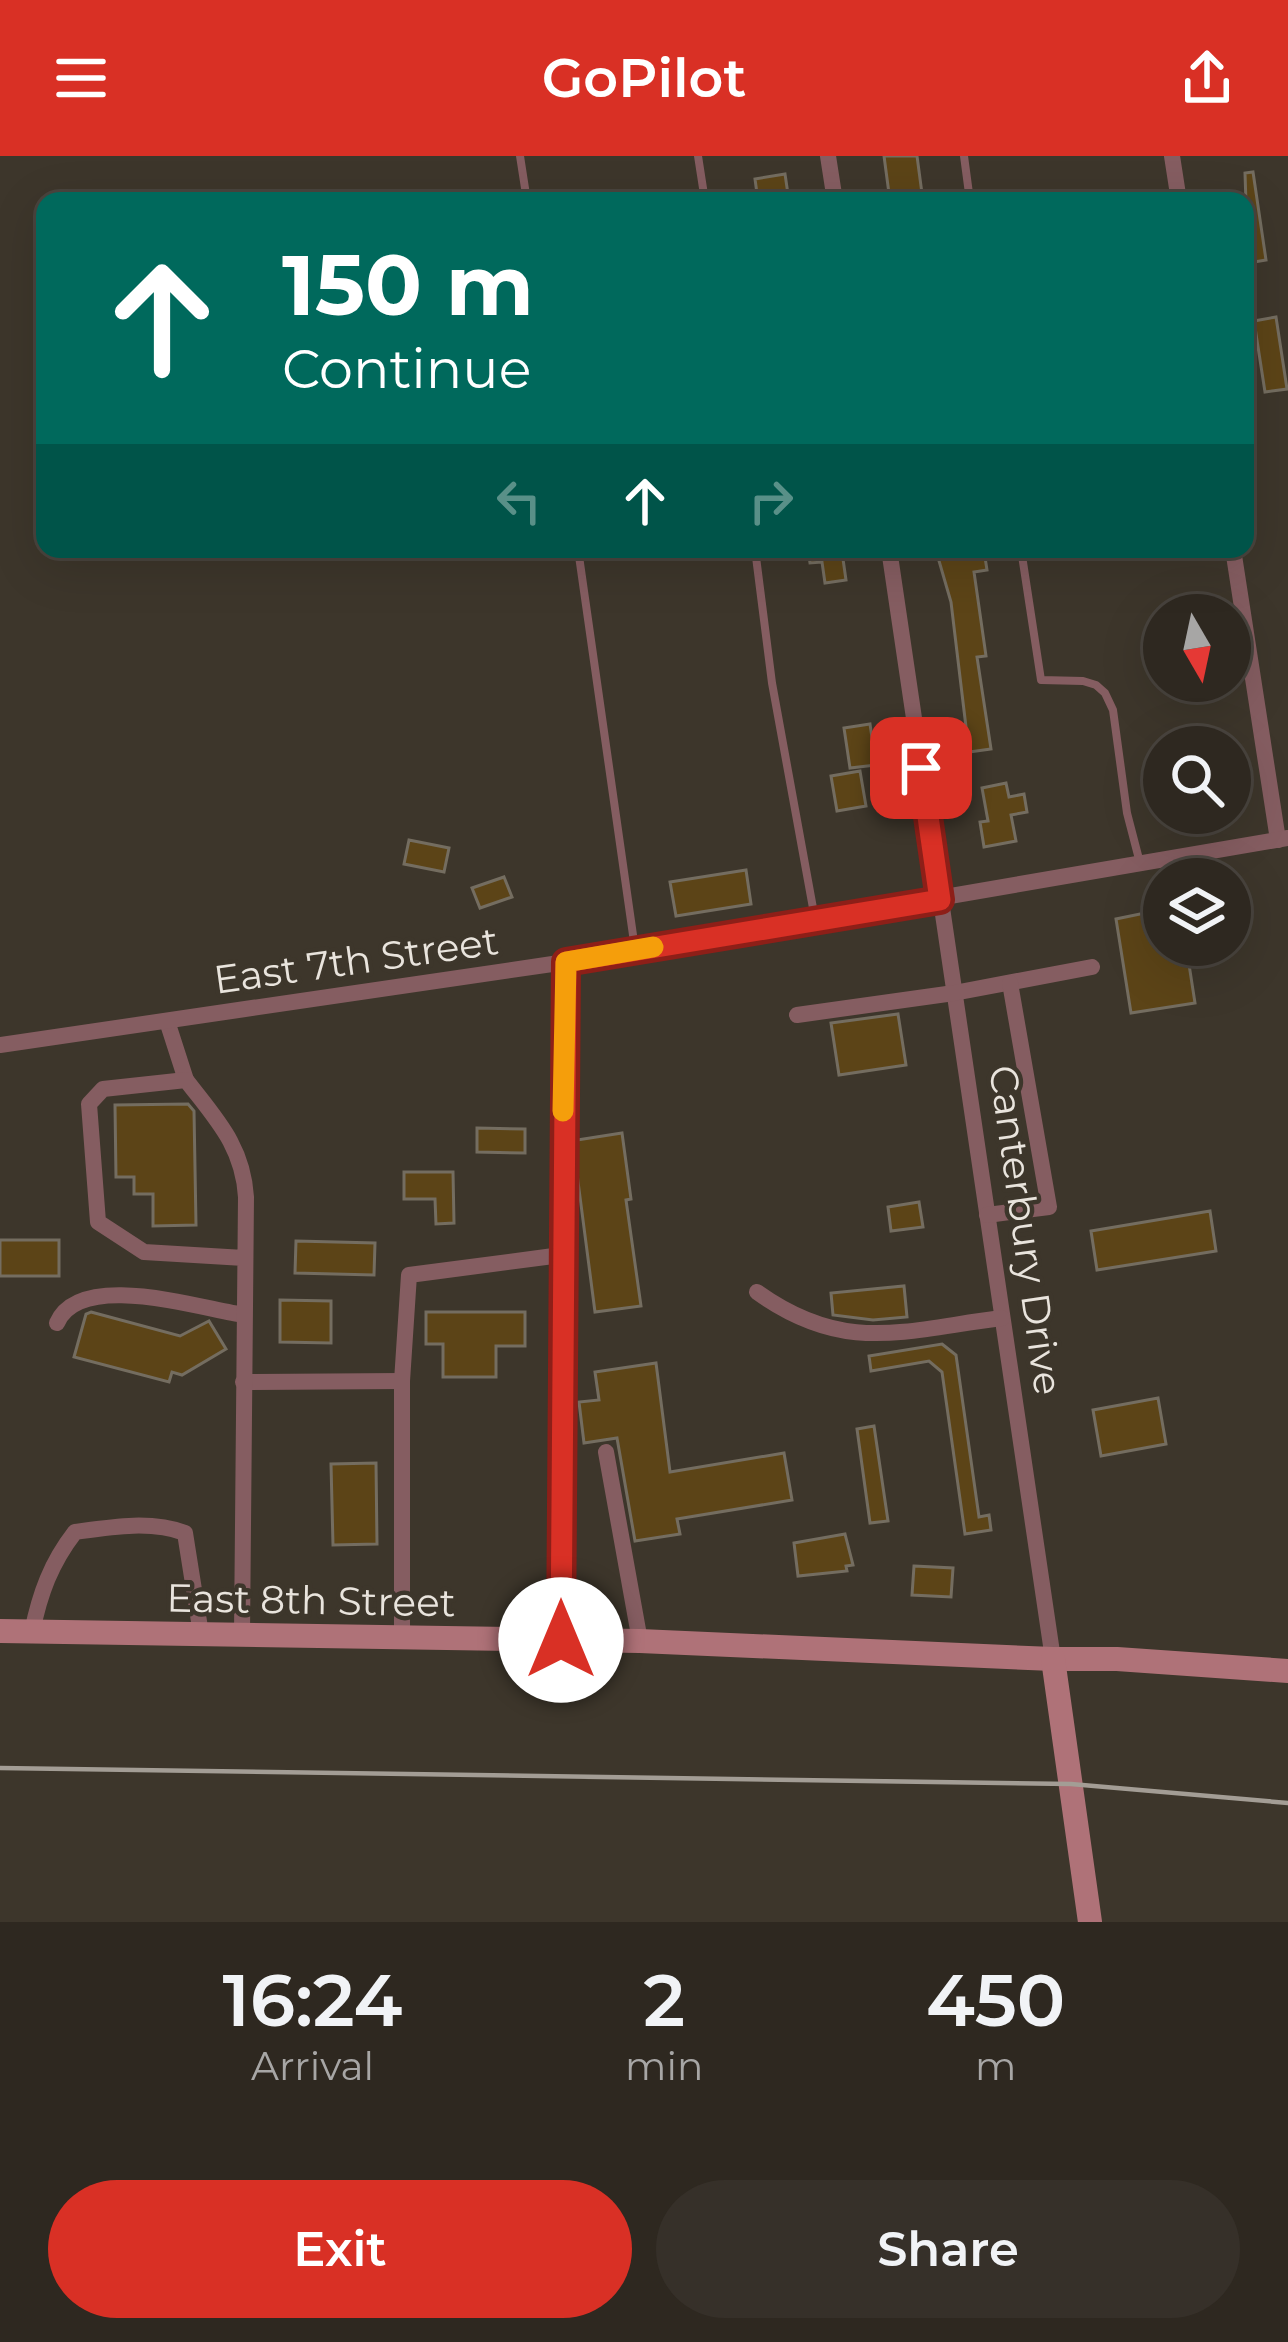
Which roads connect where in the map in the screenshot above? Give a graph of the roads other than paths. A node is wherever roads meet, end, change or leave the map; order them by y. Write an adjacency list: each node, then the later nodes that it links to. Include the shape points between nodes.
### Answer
1 (520, 156): 6 (lane)
2 (698, 156): 7 (lane)
3 (828, 156): 8 (street)
4 (964, 156): 9 (lane)
5 (1172, 156): 10 (street)
6 (526, 192)
7 (704, 192)
8 (834, 192)
9 (969, 192)
10 (1178, 192)
11 (579, 558): 20 (lane)
12 (756, 558): 19 (lane)
13 (890, 558): 18 (street, Canterbury Drive)
14 (1022, 558): 17 (lane, via 1041,680 1106,693)
15 (1235, 558): 16 (street)
16 (1283, 839): 17 (street, East 7th Street)
17 (1141, 864): 18 (street, East 7th Street)
18 (940, 900): 19 (street, East 7th Street); 24 (street, Canterbury Drive)
19 (815, 921): 20 (street, East 7th Street)
20 (635, 950): 21 (street, East 7th Street)
21 (566, 962): 26 (street, East 7th Street); 30 (street)
22 (1092, 967): 23 (street)
23 (1010, 982): 24 (street); 29 (street, via 1049,1207)
24 (954, 993): 25 (street); 29 (street, Canterbury Drive)
25 (797, 1015)
26 (167, 1021): 27 (street, East 7th Street); 28 (street)
27 (0, 1045)
28 (185, 1080): 31 (street, via 244,1165); 31 (street, via 103,1089 89,1104 98,1222 144,1252)
29 (987, 1215): 34 (street, Canterbury Drive)
30 (561, 1256): 36 (street, via 409,1275); 44 (street)
31 (244, 1258): 33 (street)
32 (758, 1292): 34 (street, via 798,1318 862,1336)
33 (244, 1316): 35 (street, via 108,1294 72,1303); 37 (street)
34 (1002, 1318): 46 (street, Canterbury Drive)
35 (57, 1323)
36 (402, 1381): 37 (street); 43 (street)
37 (243, 1382): 42 (street)
38 (606, 1452): 45 (street)
39 (0, 1631): 40 (main road, East 8th Street)
40 (32, 1632): 41 (main road, East 8th Street); 41 (street, via 56,1556 75,1532 118,1526 184,1533)
41 (201, 1634): 42 (main road, East 8th Street)
42 (242, 1634): 43 (main road, East 8th Street)
43 (401, 1637): 44 (main road, East 8th Street)
44 (561, 1640): 45 (main road, East 8th Street)
45 (640, 1640): 46 (main road, East 8th Street)
46 (1053, 1659): 47 (main road, East 8th Street); 48 (main road, Canterbury Drive)
47 (1288, 1671)
48 (1090, 1922)

